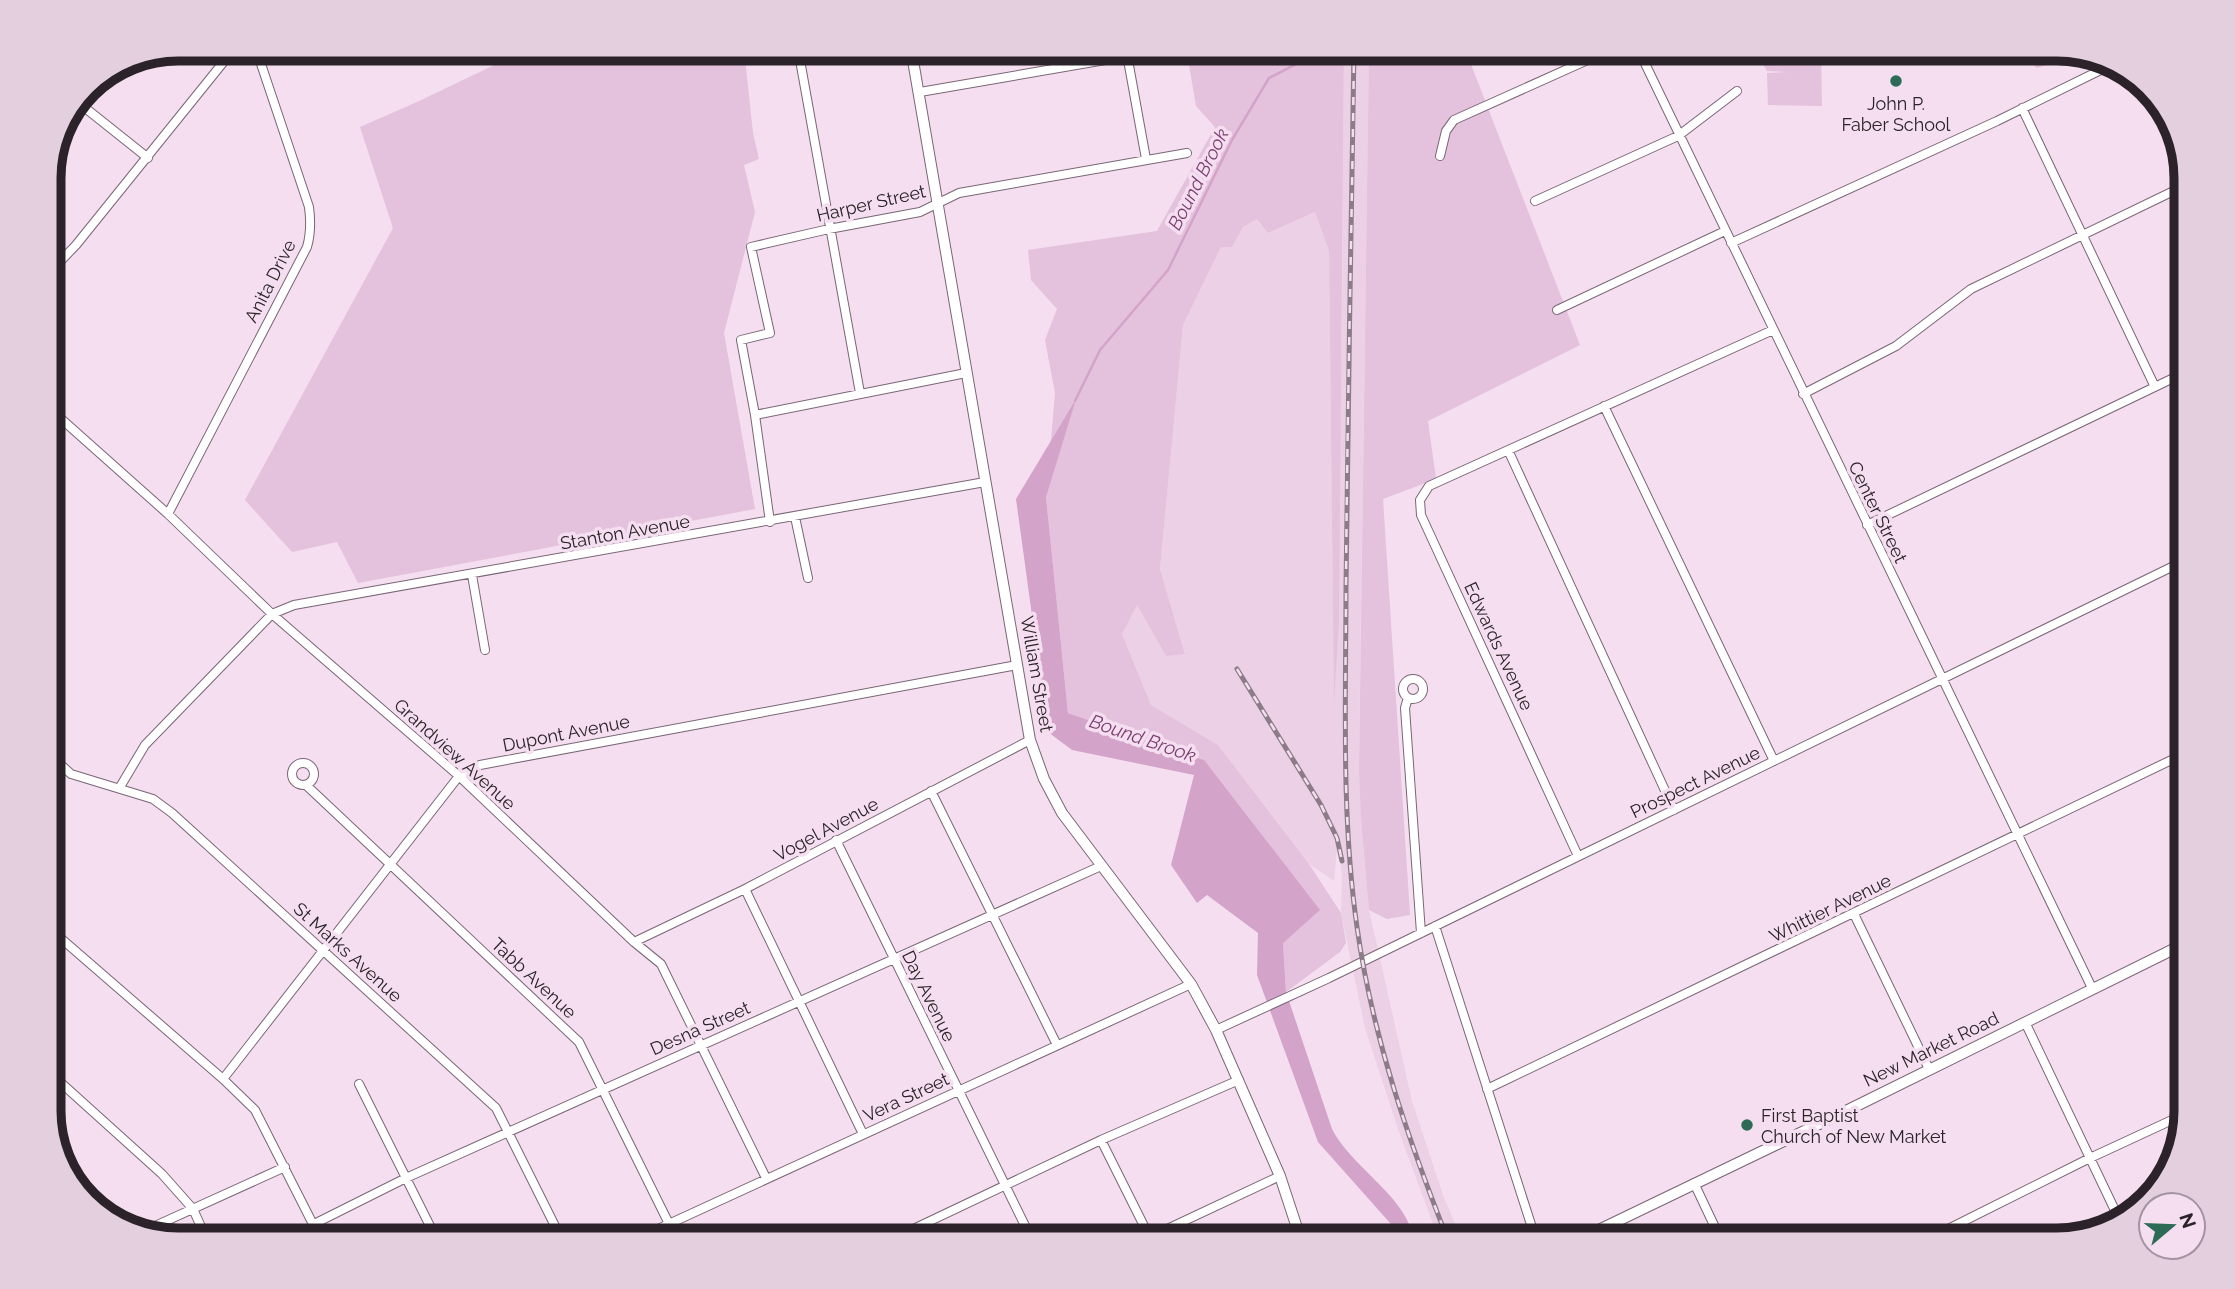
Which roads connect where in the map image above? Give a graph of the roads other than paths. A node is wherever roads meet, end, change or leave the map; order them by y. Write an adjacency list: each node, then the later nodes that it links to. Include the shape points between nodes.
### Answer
1 (225, 61): 17 (street)
2 (260, 61): 39 (street, Anita Drive, via 309,207 310,236)
3 (800, 61): 22 (street)
4 (914, 61): 11 (main road, William Street)
5 (1085, 61): 11 (street)
6 (1128, 61): 18 (street)
7 (1585, 61): 16 (street, via 1454,120)
8 (1644, 61): 14 (street, Center Street)
9 (2101, 70): 13 (street)
10 (1737, 91): 14 (street)
11 (920, 92): 21 (main road, William Street)
12 (85, 108): 17 (street)
13 (2022, 108): 24 (street); 25 (street)
14 (1678, 136): 20 (street); 23 (street, Center Street)
15 (1187, 153): 18 (street, Harper Street)
16 (1440, 156)
17 (148, 158): 26 (street)
18 (1146, 159): 21 (street, Harper Street, via 959,193)
19 (2174, 191): 24 (street)
20 (1535, 201)
21 (937, 204): 22 (street, Harper Street, via 920,212); 29 (main road, William Street)
22 (829, 229): 32 (street); 35 (street, Harper Street, via 751,247 771,333 741,340)
23 (1725, 230): 25 (street, Center Street); 27 (street)
24 (2083, 235): 31 (street); 33 (street, via 1971,289 1896,346)
25 (1731, 243): 28 (street, Center Street)
26 (61, 261)
27 (1558, 310)
28 (1773, 330): 33 (street, Center Street); 34 (street, Edwards Avenue)
29 (966, 373): 32 (street); 38 (main road, William Street)
30 (2174, 378): 31 (street)
31 (2155, 387): 42 (street)
32 (860, 393): 35 (street)
33 (1803, 394): 42 (street, Center Street)
34 (1604, 406): 37 (street, Edwards Avenue); 53 (street)
35 (755, 415): 41 (street)
36 (61, 419): 39 (street, Grandview Avenue)
37 (1508, 450): 59 (street); 62 (street, Edwards Avenue, via 1429,486 1420,500 1421,515)
38 (985, 482): 40 (street, Stanton Avenue); 48 (main road, William Street)
39 (168, 514): 46 (street, Grandview Avenue)
40 (795, 517): 41 (street, Stanton Avenue); 45 (street)
41 (770, 522): 44 (street, Stanton Avenue)
42 (1867, 525): 49 (street, Center Street)
43 (2174, 566): 49 (street, Prospect Avenue)
44 (472, 575): 46 (street, Stanton Avenue, via 294,605); 47 (street)
45 (808, 578)
46 (272, 614): 55 (street, Grandview Avenue); 57 (street, via 145,745)
47 (485, 650)
48 (1017, 665): 51 (main road, William Street); 55 (street, Dupont Avenue, via 480,765)
49 (1941, 679): 53 (street, Prospect Avenue); 60 (street, Center Street)
50 (1408, 698): 69 (street, via 1405,708)
51 (1030, 740): 58 (street, Vogel Avenue); 64 (main road, William Street, via 1062,813)
52 (2174, 759): 60 (street, Whittier Avenue)
53 (1774, 761): 59 (street, Prospect Avenue)
54 (61, 765): 57 (street, St Marks Avenue, via 71,774)
55 (459, 776): 63 (street, Dupont Avenue); 72 (street, Grandview Avenue)
56 (306, 785): 63 (street, Tabb Avenue)
57 (120, 787): 75 (street, St Marks Avenue, via 153,799 172,813)
58 (931, 791): 61 (street, Vogel Avenue); 66 (street)
59 (1674, 810): 62 (street, Prospect Avenue)
60 (2018, 835): 67 (street, Whittier Avenue); 78 (street, Center Street)
61 (836, 840): 65 (street, Vogel Avenue); 76 (street, Day Avenue)
62 (1578, 856): 68 (street, Prospect Avenue)
63 (390, 864): 75 (street, Dupont Avenue); 89 (street, Tabb Avenue, via 579,1042)
64 (1101, 866): 66 (street, Desna Street); 77 (main road, William Street)
65 (746, 889): 72 (street, Vogel Avenue); 79 (street)
66 (990, 914): 76 (street, Desna Street); 82 (street)
67 (1854, 914): 84 (street); 90 (street, Whittier Avenue)
68 (1435, 926): 69 (street, Prospect Avenue); 90 (street)
69 (1421, 933): 81 (street, Prospect Avenue)
70 (61, 938): 71 (street)
71 (64, 941): 73 (street); 85 (street)
72 (634, 942): 83 (street, Grandview Avenue, via 661,964)
73 (61, 945)
74 (2174, 949): 78 (main road, New Market Road)
75 (324, 951): 85 (street, Dupont Avenue); 93 (street, St Marks Avenue, via 496,1108)
76 (894, 959): 79 (street, Desna Street); 91 (street, Day Avenue)
77 (1191, 984): 81 (main road, William Street); 82 (street, Vera Street)
78 (2092, 988): 80 (main road, New Market Road)
79 (799, 1001): 83 (street, Desna Street); 94 (street)
80 (2025, 1022): 84 (main road, New Market Road); 96 (street)
81 (1216, 1030): 86 (main road, William Street)
82 (1057, 1045): 91 (street, Vera Street)
83 (700, 1046): 89 (street, Desna Street); 100 (street, Grandview Avenue)
84 (1929, 1069): 101 (main road, New Market Road)
85 (223, 1079): 97 (street, via 255,1110)
86 (1238, 1080): 95 (street); 98 (main road, William Street)
87 (61, 1083): 103 (street, via 162,1174)
88 (359, 1084): 99 (street)
89 (603, 1089): 93 (street, Desna Street); 106 (street, Tabb Avenue)
90 (1487, 1089): 119 (street)
91 (958, 1090): 94 (street, Vera Street); 102 (street, Day Avenue)
92 (2173, 1119): 96 (street)
93 (509, 1132): 99 (street, Desna Street); 111 (street, St Marks Avenue)
94 (863, 1134): 100 (street, Vera Street)
95 (1101, 1140): 102 (street); 116 (street)
96 (2090, 1158): 104 (street); 122 (street)
97 (285, 1167): 103 (street); 105 (street)
98 (1280, 1176): 117 (street); 118 (main road, William Street)
99 (406, 1178): 105 (street, Desna Street); 110 (street)
100 (766, 1178): 106 (street, Vera Street)
101 (1694, 1183): 120 (main road, New Market Road); 121 (street)
102 (1005, 1187): 114 (street); 115 (street, Day Avenue)
103 (193, 1209): 107 (street); 108 (street)
104 (2116, 1212)
105 (314, 1224): 109 (street)
106 (669, 1224): 112 (street, Vera Street); 113 (street, Tabb Avenue)
107 (156, 1226)
108 (202, 1228)
109 (316, 1228)
110 (431, 1228)
111 (556, 1228)
112 (660, 1228)
113 (671, 1228)
114 (917, 1228)
115 (1026, 1228)
116 (1146, 1228)
117 (1172, 1228)
118 (1297, 1228)
119 (1532, 1228)
120 (1602, 1228)
121 (1715, 1228)
122 (1950, 1228)

